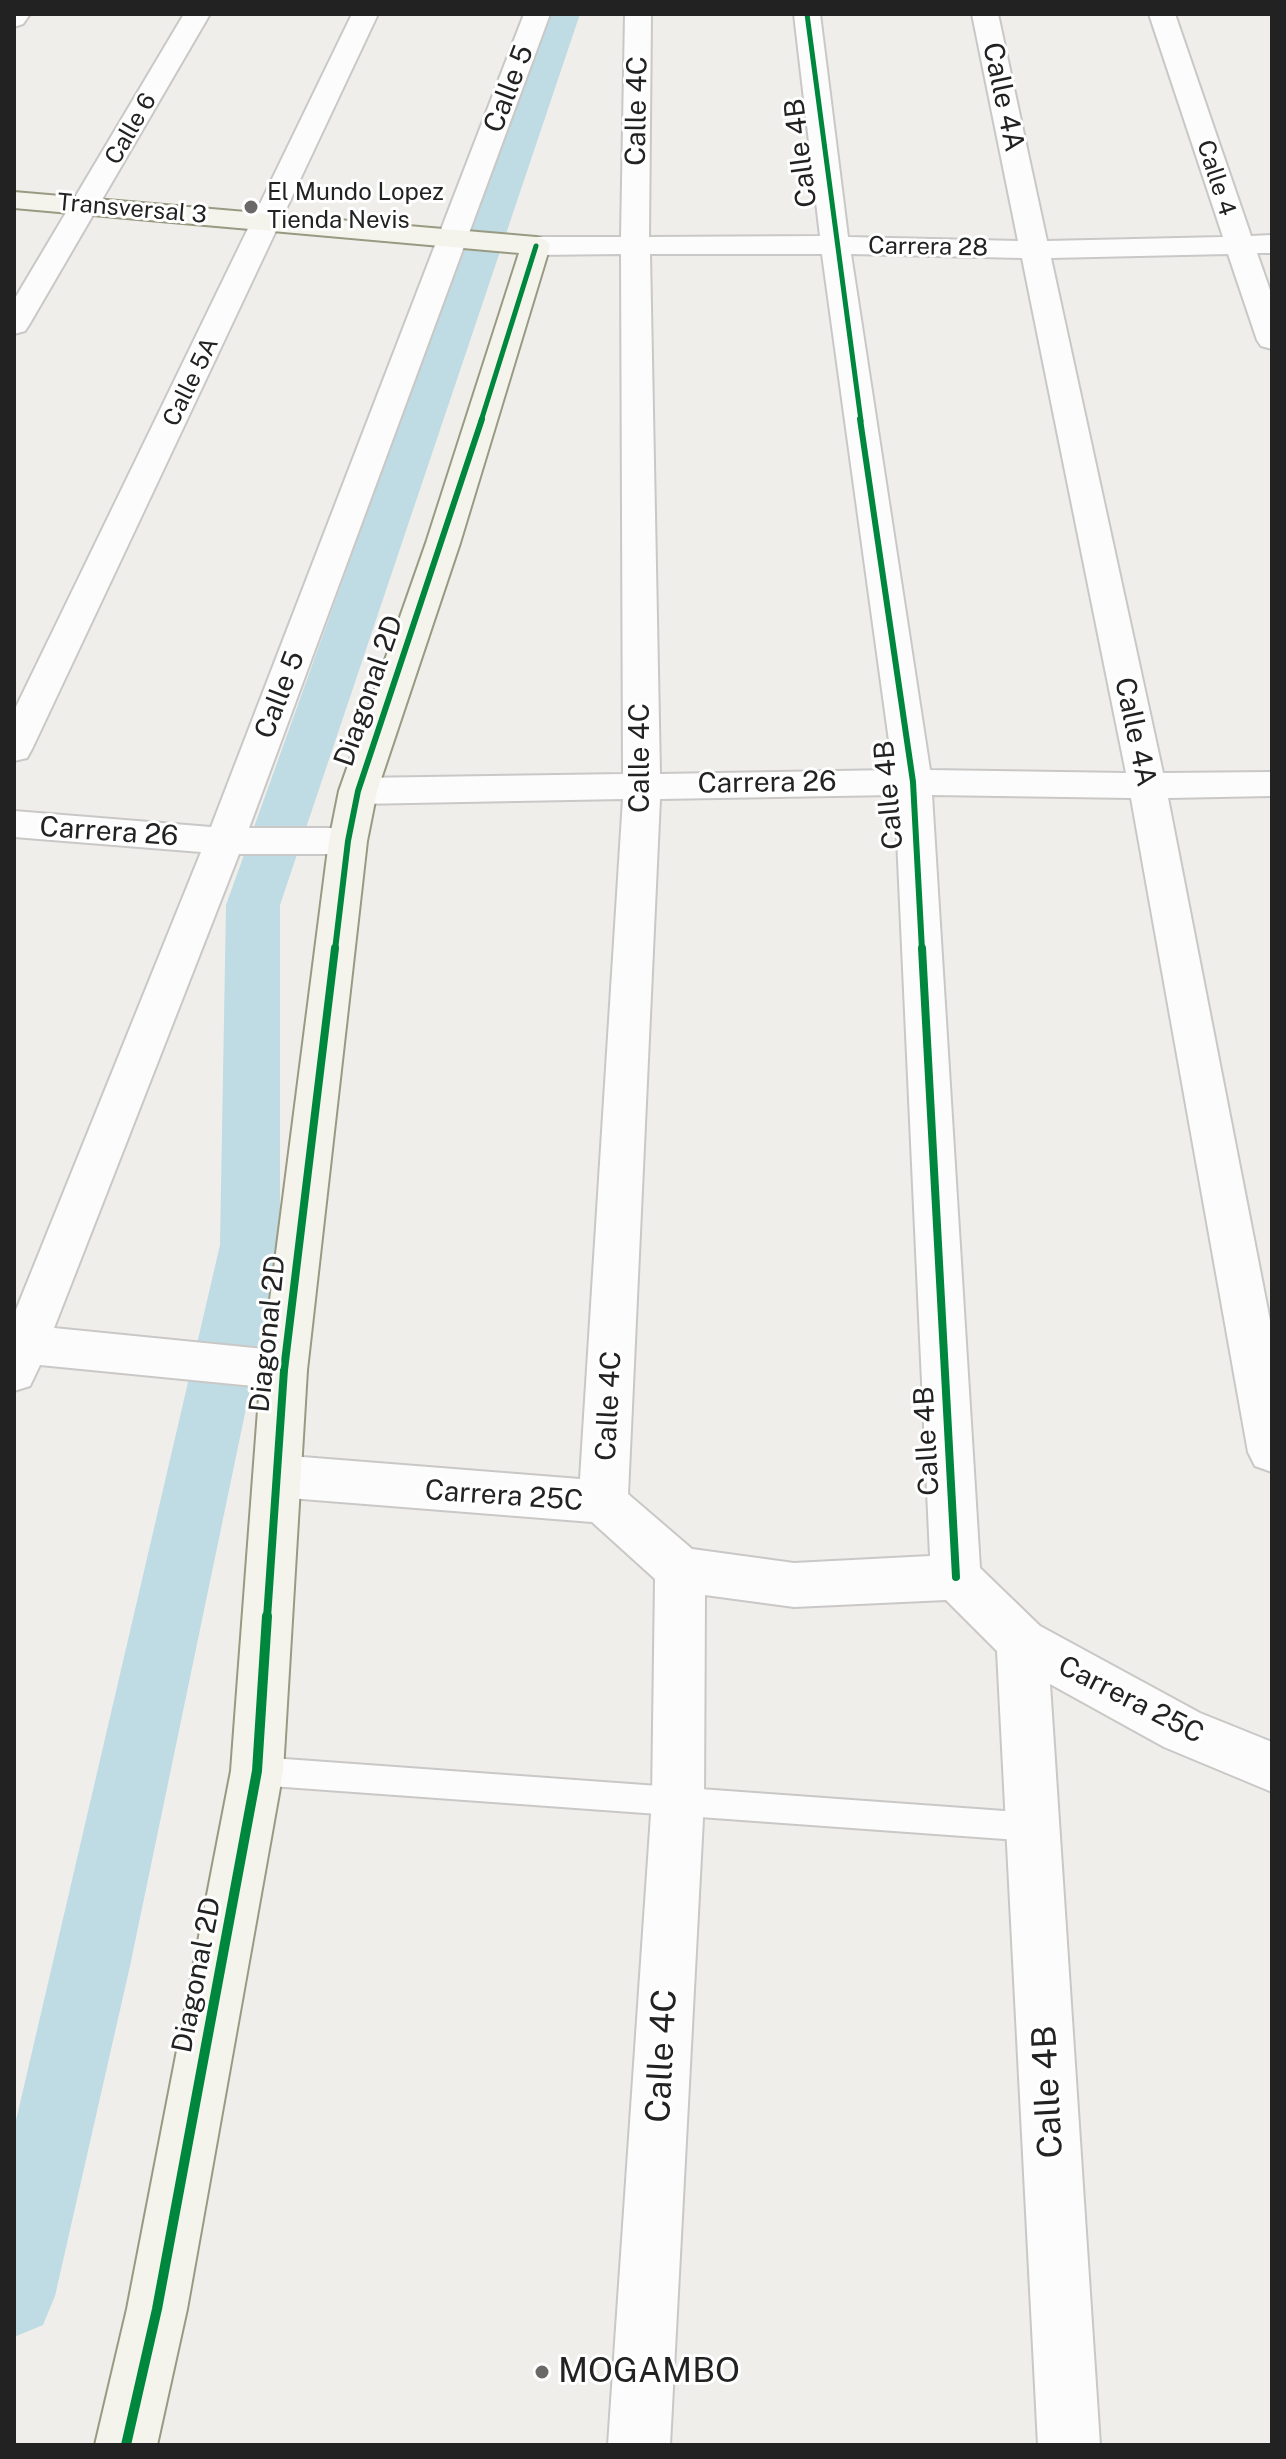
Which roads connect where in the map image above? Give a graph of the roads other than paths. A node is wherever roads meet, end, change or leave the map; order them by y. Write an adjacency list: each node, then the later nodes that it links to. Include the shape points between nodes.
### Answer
1 (197, 14): 9 (street, Calle 6)
2 (365, 14): 10 (street, Calle 5A)
3 (537, 14): 11 (street, Calle 5)
4 (638, 14): 13 (street, Calle 4C)
5 (807, 14): 16 (street, Calle 4B)
6 (985, 14): 17 (street, Calle 4A)
7 (1162, 14): 14 (street, Calle 4)
8 (14, 200): 9 (street, Transversal 3)
9 (87, 204): 10 (street, Transversal 3); 18 (street, Calle 6)
10 (268, 221): 11 (street, Transversal 3); 20 (street, Calle 5A)
11 (462, 238): 12 (street, Transversal 3); 27 (street, Calle 5)
12 (521, 244): 13 (street, Carrera 28); 25 (street, Diagonal 2D, via 443,543)
13 (635, 244): 16 (street, Carrera 28); 23 (street, Calle 4C)
14 (1238, 244): 15 (street, Carrera 28); 17 (street, Carrera 28); 19 (street, Calle 4)
15 (1272, 244)
16 (835, 245): 17 (street, Carrera 28); 21 (street, Calle 4B)
17 (1034, 250): 24 (street, Calle 4A)
18 (14, 325)
19 (1272, 340)
20 (14, 749)
21 (913, 782): 23 (street, Carrera 26); 24 (street, Carrera 26); 35 (street, Calle 4B)
22 (1272, 784): 24 (street, Carrera 26)
23 (642, 785): 25 (street, Carrera 26); 33 (street, Calle 4C)
24 (1147, 786): 31 (street, Calle 4A)
25 (358, 791): 28 (street, Diagonal 2D)
26 (14, 824): 27 (street, Carrera 26)
27 (238, 841): 28 (street, Carrera 26); 29 (street, Calle 5)
28 (326, 841): 30 (street, Diagonal 2D)
29 (17, 1353): 30 (street)
30 (284, 1370): 32 (street, Diagonal 2D)
31 (1272, 1452)
32 (277, 1476): 33 (street, Carrera 25C); 38 (street, Diagonal 2D)
33 (603, 1502): 34 (street, Carrera 25C)
34 (680, 1570): 35 (street, via 794,1585); 39 (street, Calle 4C)
35 (956, 1577): 36 (street, Carrera 25C)
36 (1022, 1642): 37 (street, Carrera 25C, via 1182,1730); 40 (street, Calle 4B)
37 (1272, 1767)
38 (257, 1771): 39 (lane); 41 (street, Diagonal 2D, via 157,2309)
39 (678, 1800): 40 (lane); 42 (street, Calle 4C)
40 (1032, 1827): 43 (street, Calle 4B)
41 (126, 2445)
42 (639, 2445)
43 (1069, 2445)

